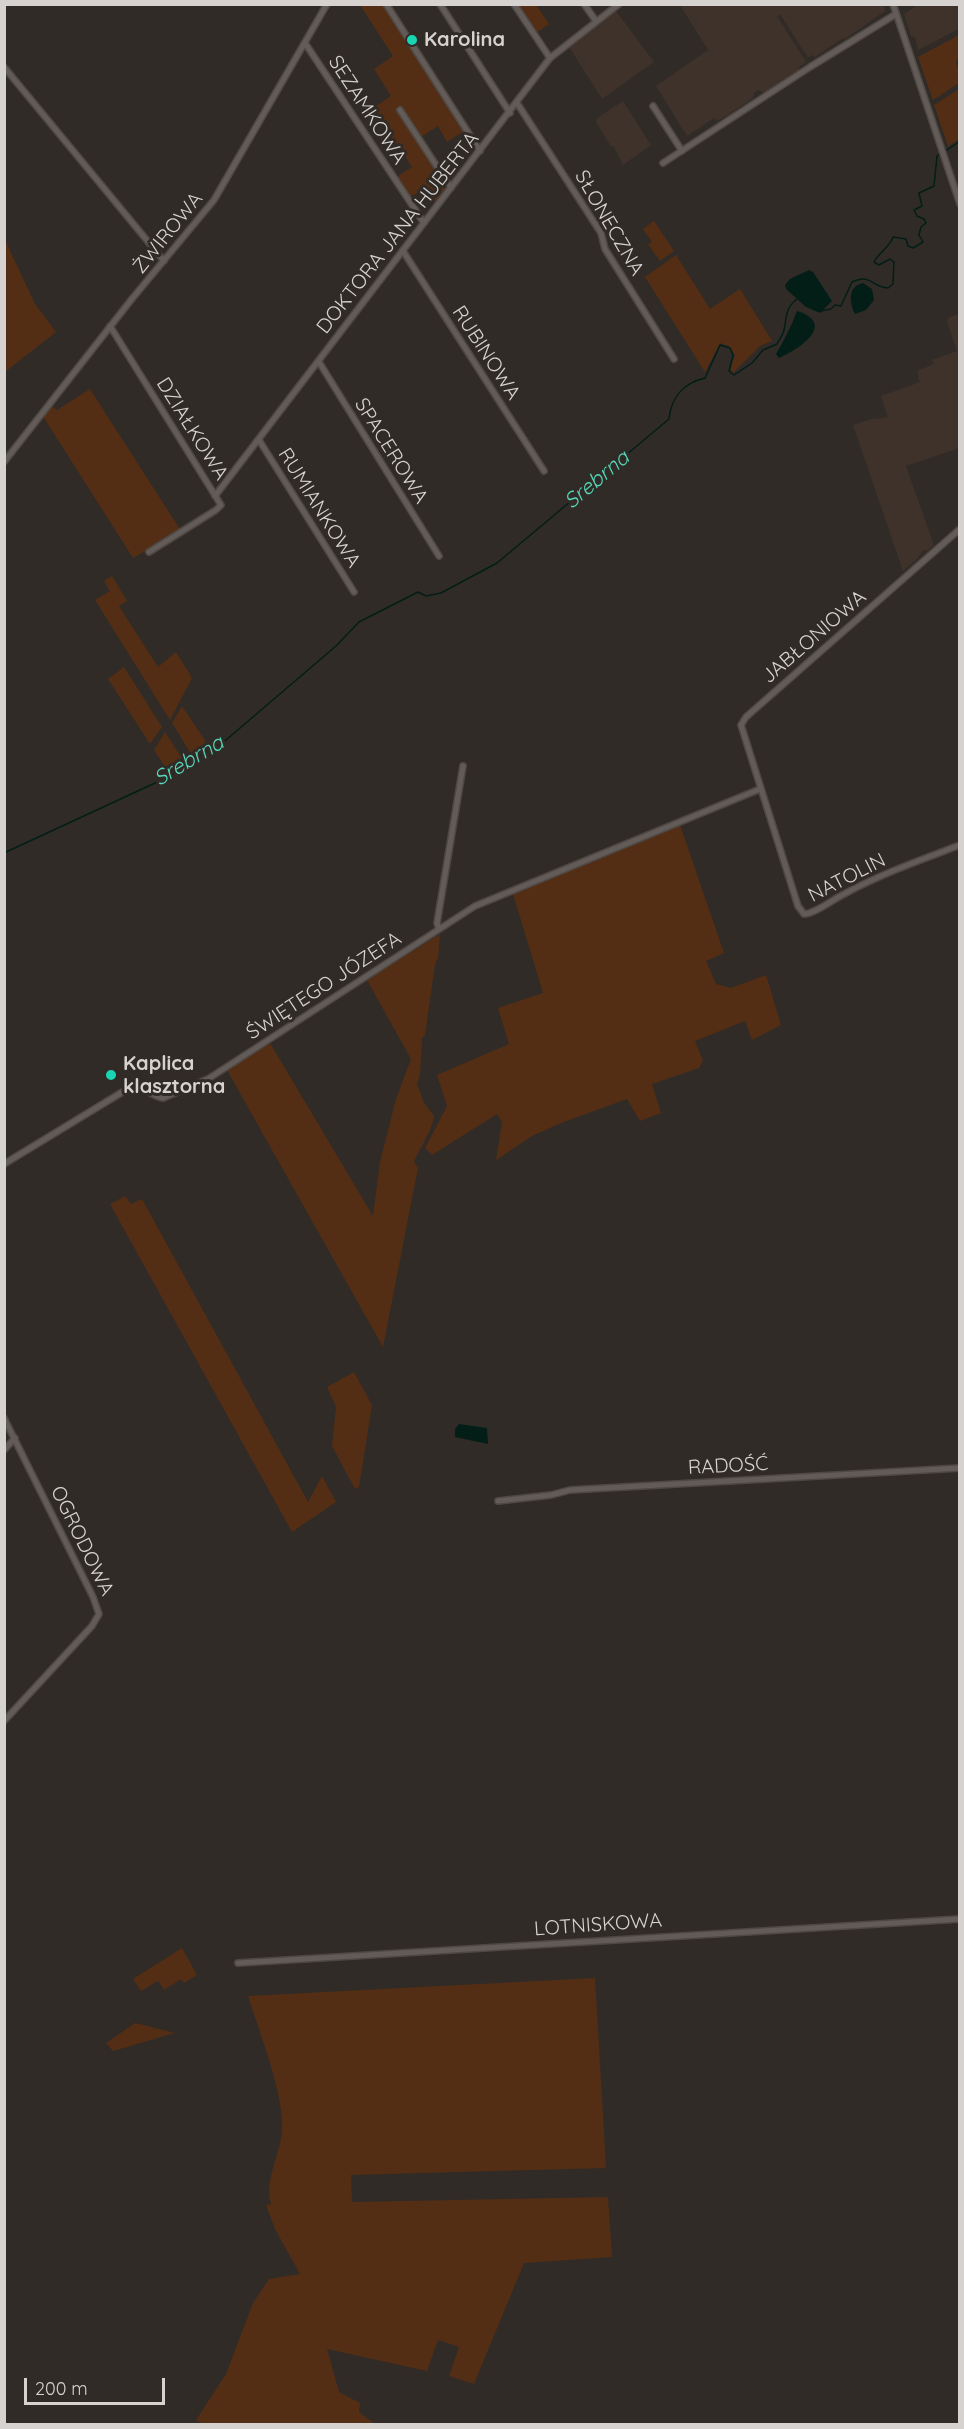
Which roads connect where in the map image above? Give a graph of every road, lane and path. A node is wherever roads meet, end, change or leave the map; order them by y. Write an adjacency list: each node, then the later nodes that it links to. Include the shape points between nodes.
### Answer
1 (327, 4): 10 (street, ŻWIROWA)
2 (386, 4): 17 (street)
3 (440, 4): 16 (street)
4 (514, 4): 11 (street)
5 (584, 4): 9 (street)
6 (619, 4): 9 (street, DOKTORA JANA HUBERTA)
7 (893, 4): 8 (street)
8 (897, 14): 18 (street); 21 (street)
9 (596, 21): 11 (street, DOKTORA JANA HUBERTA)
10 (305, 43): 22 (street, SEZAMKOWA); 24 (street, ŻWIROWA, via 219,192)
11 (550, 58): 13 (street, DOKTORA JANA HUBERTA)
12 (4, 67): 24 (street)
13 (517, 103): 16 (street, DOKTORA JANA HUBERTA); 26 (street, SŁONECZNA, via 601,233 605,249)
14 (653, 106): 18 (street)
15 (400, 110): 20 (street)
16 (510, 112): 17 (street, DOKTORA JANA HUBERTA)
17 (480, 151): 20 (street, DOKTORA JANA HUBERTA)
18 (682, 151): 19 (street)
19 (663, 163)
20 (451, 188): 22 (street, DOKTORA JANA HUBERTA)
21 (960, 204)
22 (424, 223): 23 (street, DOKTORA JANA HUBERTA)
23 (403, 251): 27 (street, DOKTORA JANA HUBERTA); 30 (street, RUBINOWA)
24 (164, 261): 25 (street, ŻWIROWA)
25 (110, 326): 29 (street, ŻWIROWA); 31 (street, DZIAŁKOWA)
26 (674, 359)
27 (318, 362): 28 (street, DOKTORA JANA HUBERTA); 34 (street, SPACEROWA)
28 (259, 440): 31 (street, DOKTORA JANA HUBERTA); 35 (street, RUMIANKOWA)
29 (4, 462)
30 (544, 471)
31 (215, 496): 33 (street, DZIAŁKOWA, via 221,504 216,510)
32 (960, 529): 37 (street, JABŁONIOWA, via 746,717 742,732)
33 (149, 552)
34 (439, 556)
35 (354, 592)
36 (463, 766): 39 (street)
37 (760, 789): 38 (street, NATOLIN, via 798,906 804,914 878,875); 39 (street, ŚWIĘTEGO JÓZEFA, via 482,903)
38 (960, 845)
39 (439, 929): 40 (street, ŚWIĘTEGO JÓZEFA, via 208,1078 163,1098 141,1088 129,1088)
40 (4, 1164)
41 (4, 1418): 42 (street, OGRODOWA)
42 (15, 1438): 43 (street); 46 (street, OGRODOWA, via 99,1614)
43 (4, 1450)
44 (960, 1468): 45 (street, RADOŚĆ, via 570,1490 551,1496)
45 (498, 1501)
46 (4, 1721)
47 (960, 1918): 48 (street, LOTNISKOWA)
48 (238, 1963)

